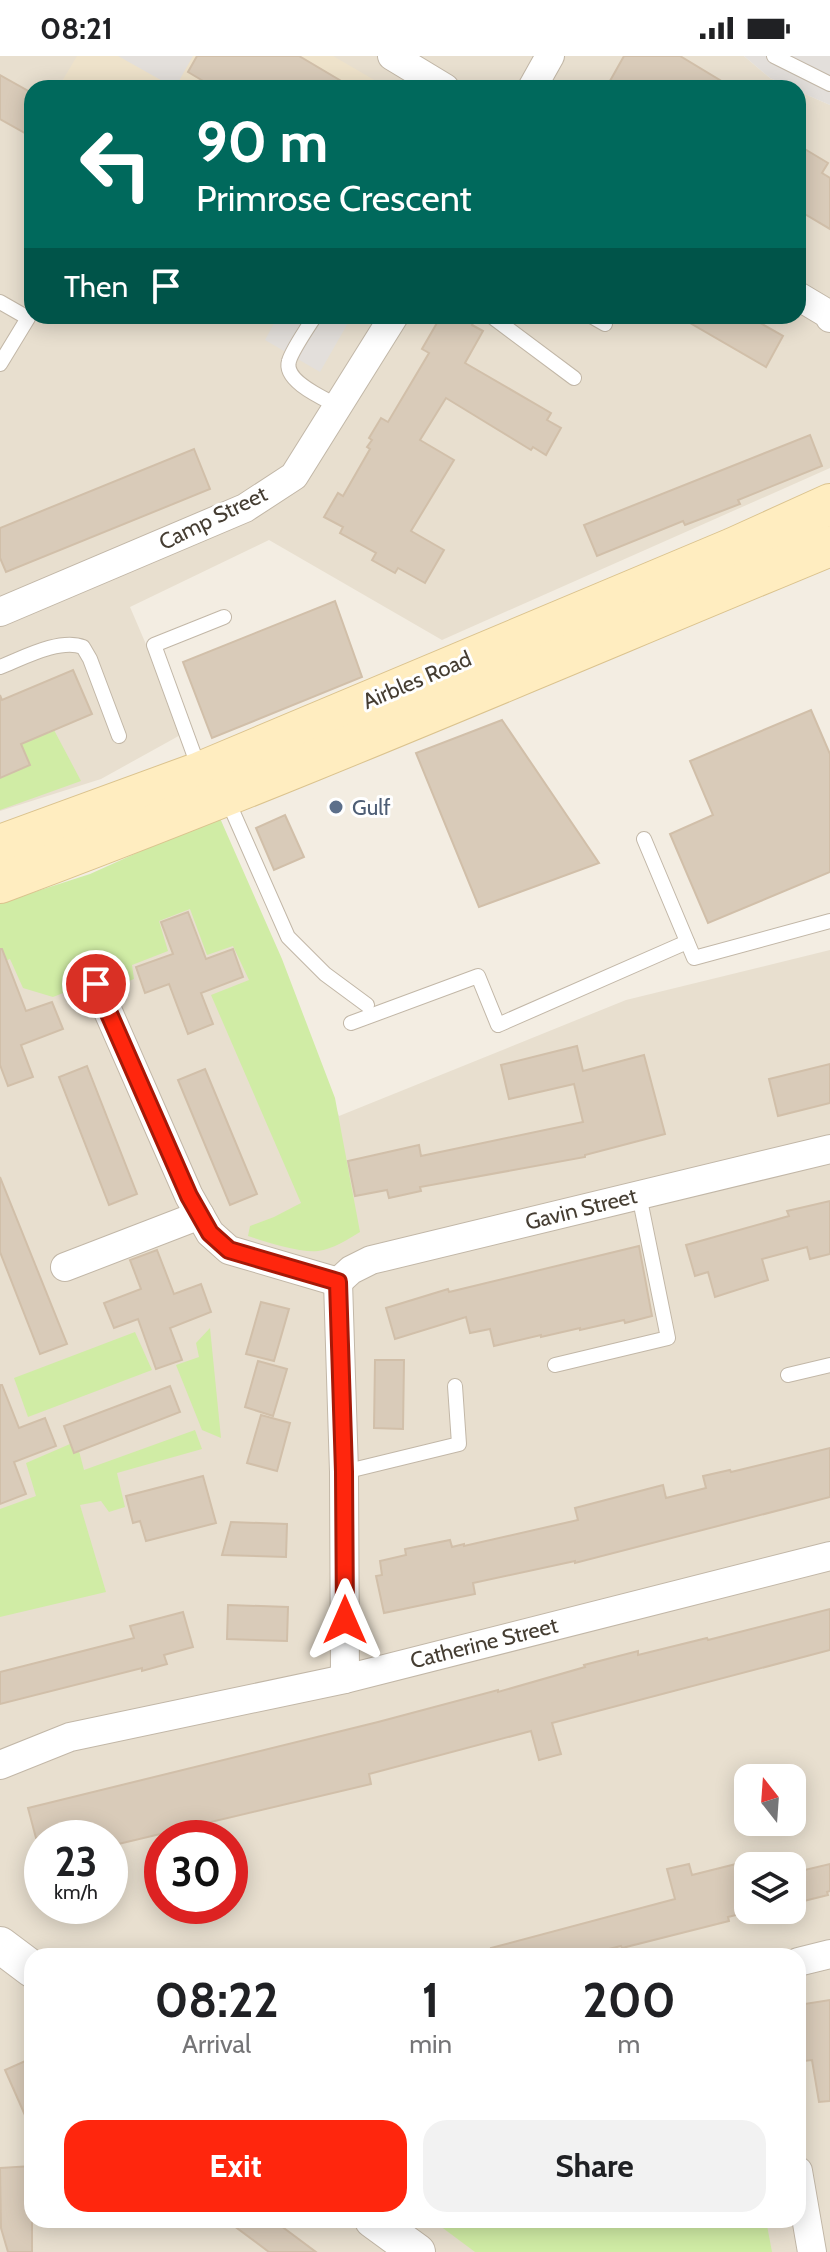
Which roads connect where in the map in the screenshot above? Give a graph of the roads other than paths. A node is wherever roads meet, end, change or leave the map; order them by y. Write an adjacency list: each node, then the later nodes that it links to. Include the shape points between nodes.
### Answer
1 (392, 56): 4 (street)
2 (550, 56): 5 (street)
3 (774, 56): 6 (lane)
4 (432, 80)
5 (536, 80)
6 (830, 84)
7 (806, 301): 9 (street)
8 (0, 302): 10 (lane)
9 (829, 315)
10 (24, 316)
11 (24, 324): 15 (lane)
12 (310, 324): 17 (lane, via 289,361 289,372)
13 (389, 324): 17 (street, Camp Street)
14 (502, 324): 16 (lane)
15 (0, 364)
16 (574, 378)
17 (338, 406): 20 (street, Camp Street, via 294,476 245,508)
18 (830, 504): 24 (main road, Airbles Road)
19 (830, 546): 24 (main road, Airbles Road)
20 (0, 612)
21 (224, 617): 24 (lane, via 154,645)
22 (0, 667): 23 (lane, via 58,645 83,647)
23 (119, 736)
24 (213, 783): 26 (main road, Airbles Road); 27 (main road, Airbles Road); 31 (lane, via 288,937)
25 (644, 839): 29 (lane)
26 (0, 845)
27 (0, 883)
28 (830, 921): 29 (lane, via 694,958)
29 (687, 942): 32 (lane, via 498,1025 478,976)
30 (96, 984): 35 (street)
31 (367, 1005)
32 (351, 1023)
33 (830, 1149): 34 (street, Gavin Street)
34 (639, 1195): 37 (street, Gavin Street, via 371,1260); 38 (lane, via 668,1338)
35 (200, 1215): 36 (street); 37 (street, via 229,1250)
36 (65, 1267)
37 (338, 1282): 42 (street)
38 (555, 1365)
39 (830, 1365): 40 (lane)
40 (788, 1375)
41 (455, 1386): 42 (lane, via 459,1444)
42 (344, 1472): 44 (street)
43 (830, 1556): 44 (street, Catherine Street)
44 (345, 1679): 45 (street, Catherine Street, via 70,1737)
45 (0, 1765)
46 (0, 1945): 49 (street)
47 (830, 1954): 48 (street)
48 (806, 1960)
49 (24, 1963)
50 (806, 2217): 53 (street)
51 (384, 2228): 52 (street)
52 (417, 2252)
53 (812, 2252)

